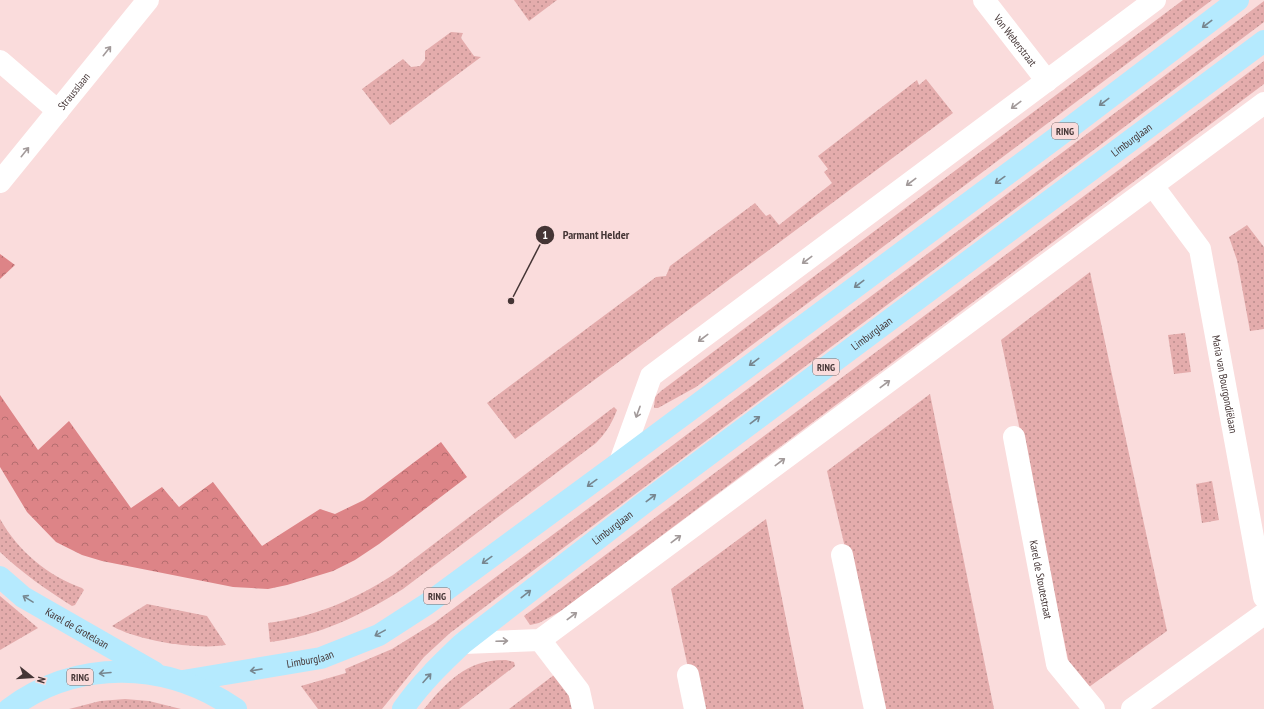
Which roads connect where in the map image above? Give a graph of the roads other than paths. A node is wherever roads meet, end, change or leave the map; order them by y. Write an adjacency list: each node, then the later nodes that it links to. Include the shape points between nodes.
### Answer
1 (148, 0): 9 (street, Strausslaan, one-way to 1)
2 (984, 0): 7 (street, Von Weberstraat)
3 (1155, 0): 7 (street)
4 (1238, 0): 13 (main road, Limburglaan / RING, one-way to 13)
5 (1264, 41): 19 (main road, Limburglaan / RING, one-way to 5, via 644,503)
6 (0, 61): 9 (street)
7 (1047, 81): 13 (street, one-way to 13, via 651,376)
8 (1264, 103): 11 (street)
9 (58, 111): 10 (street, Strausslaan, one-way to 9)
10 (0, 182)
11 (1153, 186): 16 (street, Maria van Bourgondiëlaan, via 1200,249); 18 (street, one-way to 11)
12 (1014, 437): 29 (street, Karel de Stoutestraat, via 1058,664)
13 (620, 462): 22 (main road, Limburglaan / RING, one-way to 22, via 427,604 379,635 321,658)
14 (842, 555): 28 (street)
15 (0, 577): 20 (main road, Karel de Grotelaan, one-way to 15, via 23,597)
16 (1264, 597)
17 (1264, 614): 30 (street)
18 (540, 640): 19 (street, one-way to 18); 26 (street, via 579,691)
19 (463, 643): 25 (main road, Limburglaan / RING, one-way to 19, via 436,668)
20 (158, 675): 22 (main road, RING); 23 (main road, RING, one-way to 23, via 116,672 91,674 40,690)
21 (688, 675): 27 (street)
22 (183, 681): 24 (main road, RING, via 207,691)
23 (9, 709)
24 (236, 709)
25 (403, 709)
26 (582, 709)
27 (695, 709)
28 (875, 709)
29 (1094, 709)
30 (1132, 709)

